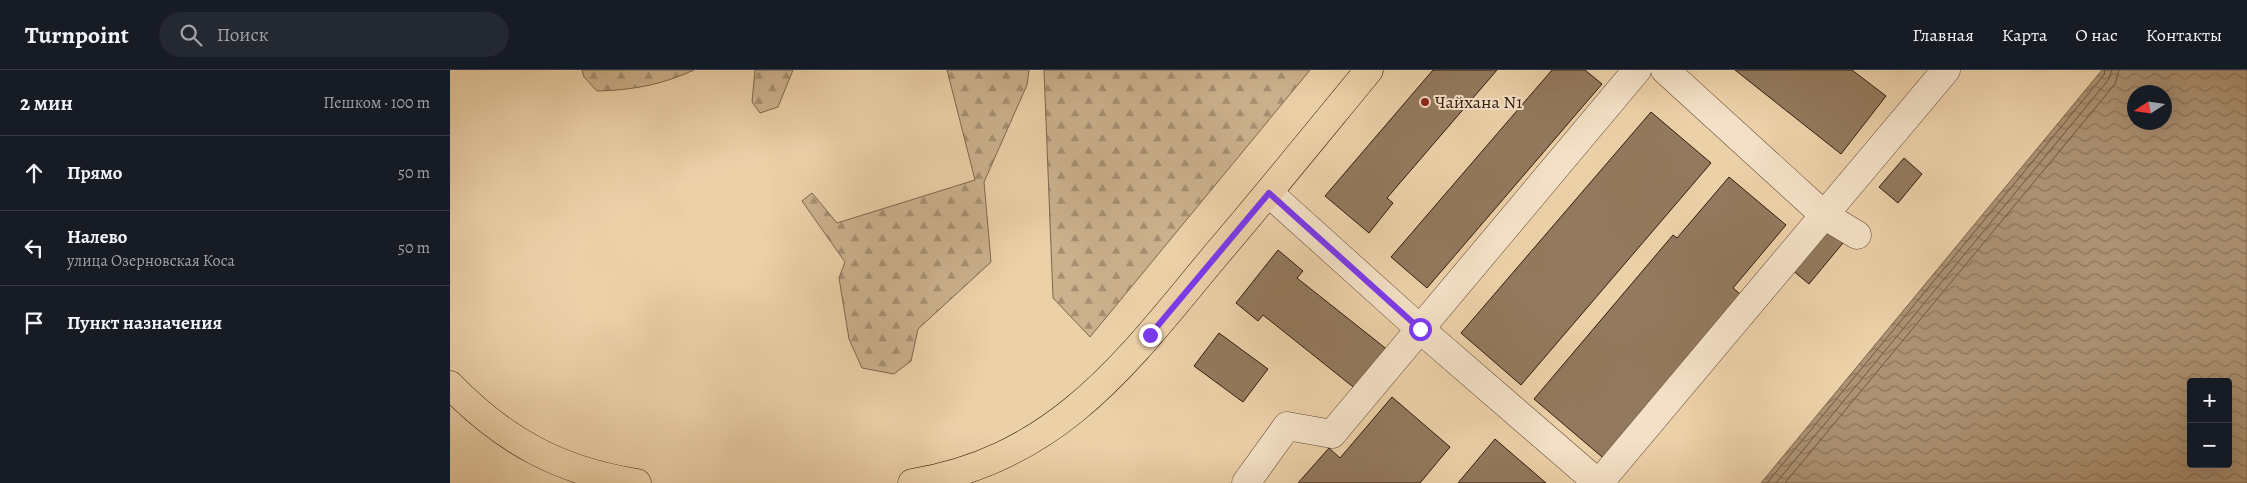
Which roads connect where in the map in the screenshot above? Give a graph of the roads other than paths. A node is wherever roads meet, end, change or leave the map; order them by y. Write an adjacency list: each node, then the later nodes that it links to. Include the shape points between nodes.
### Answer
1 (1369, 70): 5 (main road)
2 (1637, 70): 8 (lane)
3 (1665, 70): 6 (lane)
4 (1946, 70): 6 (lane)
5 (1269, 193): 8 (lane); 12 (main road, via 1150,335 1112,376 1064,419 1027,444 998,458 940,478)
6 (1824, 215): 7 (lane); 14 (lane)
7 (1857, 235)
8 (1420, 329): 13 (lane, via 1332,434 1287,426); 14 (lane)
9 (450, 385): 10 (main road, via 508,435)
10 (585, 479): 11 (main road)
11 (637, 483)
12 (912, 483)
13 (1246, 483)
14 (1598, 483)

